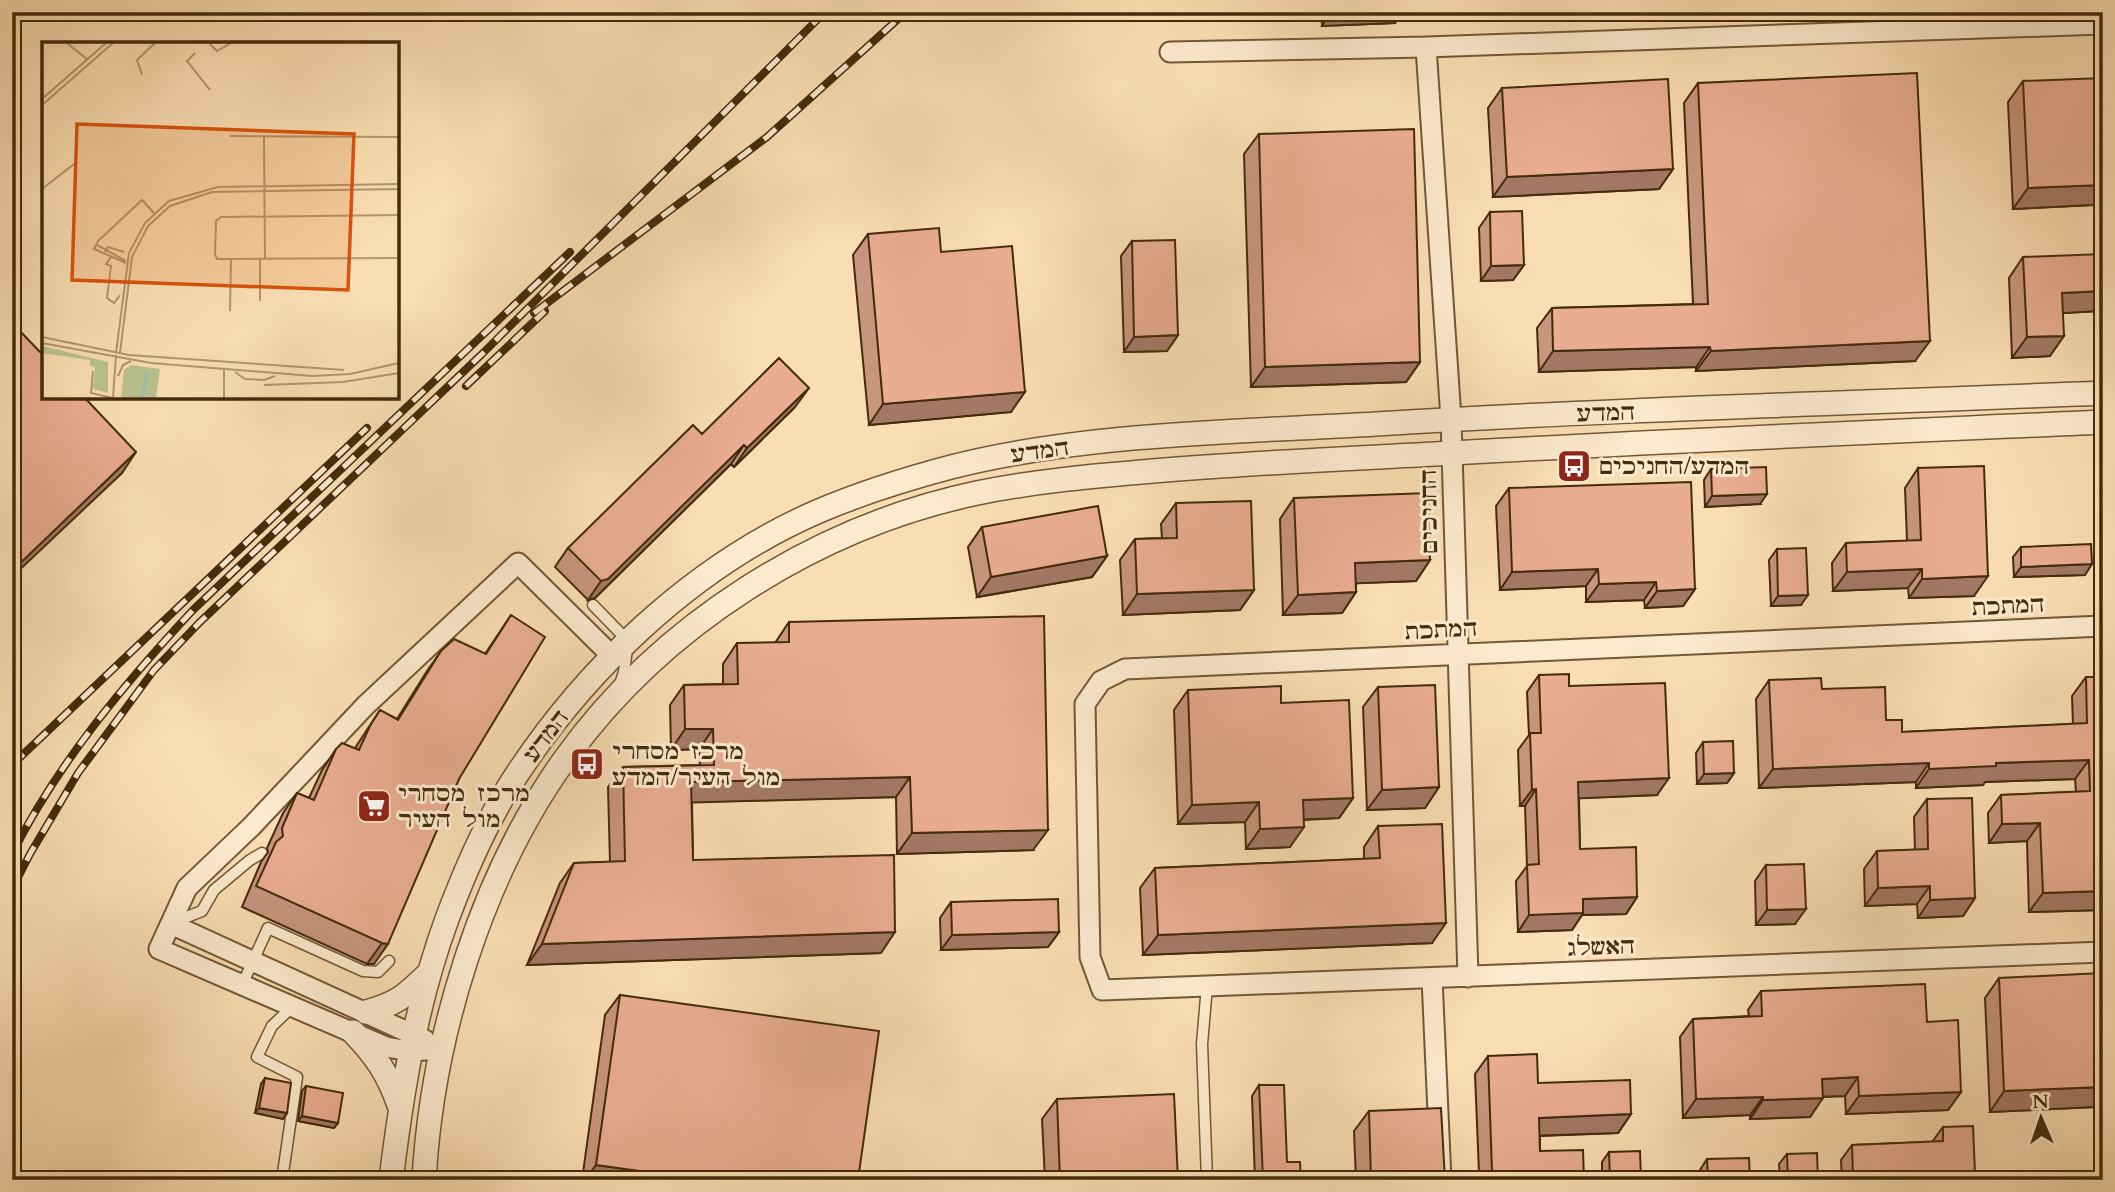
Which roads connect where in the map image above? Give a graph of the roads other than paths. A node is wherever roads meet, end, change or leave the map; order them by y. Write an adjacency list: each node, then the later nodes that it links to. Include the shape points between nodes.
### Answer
1 (2103, 24): 2 (street)
2 (1426, 47): 3 (street); 5 (street, החניכים)
3 (1170, 52)
4 (2103, 393): 5 (street, המדע)
5 (1451, 419): 7 (street, החניכים); 10 (street, המדע, via 1102,442 953,467 817,512 765,539 720,565)
6 (2103, 422): 7 (street, המדע)
7 (1452, 453): 11 (street, החניכים); 12 (street, המדע, via 1050,480 934,505 851,534 789,563 680,638)
8 (593, 605): 10 (lane)
9 (2103, 626): 11 (street, המתכת)
10 (620, 649): 12 (lane, via 624,672); 14 (street, via 518,563 366,705 187,888); 18 (street, המדע, via 544,735 503,797 468,865)
11 (1457, 654): 19 (street, החניכים); 23 (street, המתכת, via 1125,669 1101,681 1085,704 1090,957)
12 (615, 698): 28 (street, המדע, via 565,759 500,871 471,947)
13 (262, 853): 14 (lane, via 214,890 202,911)
14 (171, 923): 16 (street); 21 (street, via 159,949)
15 (2103, 952): 19 (street, האשלג)
16 (253, 961): 17 (lane, via 268,928 363,971 378,972); 21 (lane); 25 (street)
17 (389, 961)
18 (430, 972): 25 (street, via 399,1000); 27 (street, המדע)
19 (1468, 977): 20 (street, האשלג)
20 (1432, 978): 22 (street, האשלג); 34 (street)
21 (242, 985): 24 (street)
22 (1207, 986): 23 (street, האשלג); 33 (lane, via 1202,1044)
23 (1102, 990)
24 (292, 1006): 26 (street); 30 (lane, via 272,1026 257,1057 297,1077)
25 (366, 1012): 27 (street)
26 (353, 1032): 27 (street, via 386,1047); 29 (street, via 380,1062)
27 (412, 1042): 28 (street); 29 (street, המדע)
28 (442, 1049): 32 (street, המדע)
29 (400, 1108): 31 (street, המדע)
30 (282, 1180)
31 (391, 1180)
32 (424, 1180)
33 (1207, 1180)
34 (1441, 1180)

